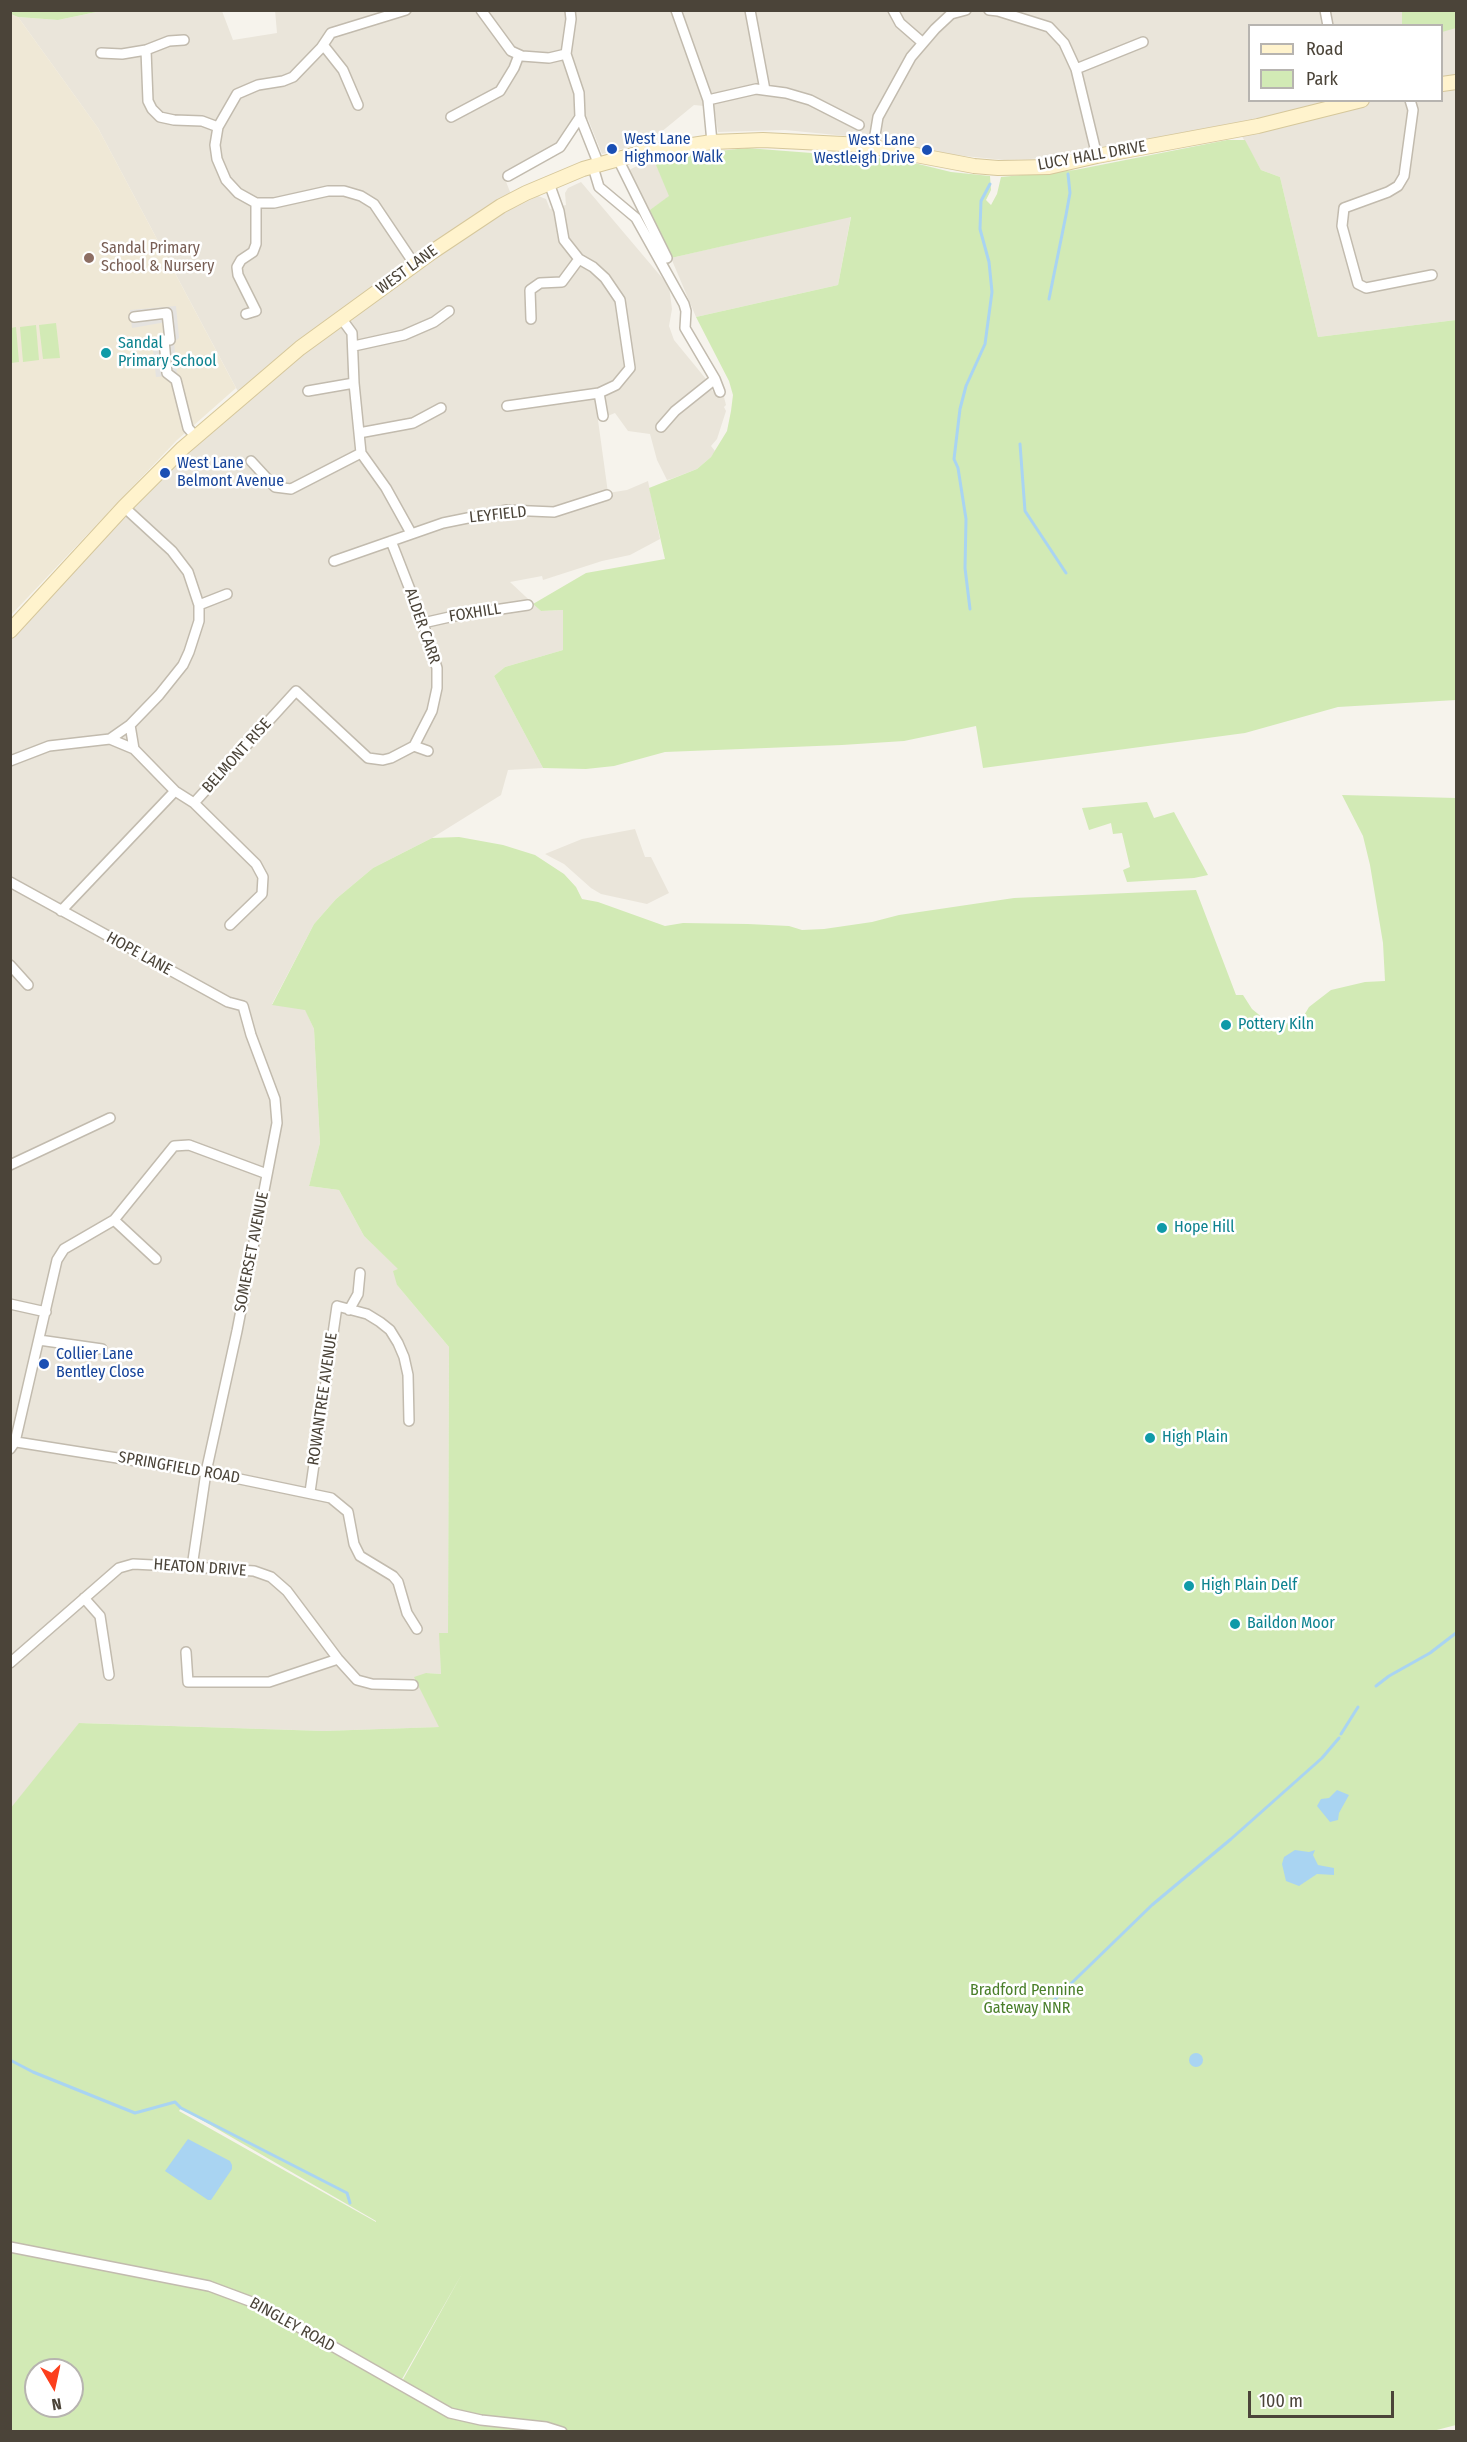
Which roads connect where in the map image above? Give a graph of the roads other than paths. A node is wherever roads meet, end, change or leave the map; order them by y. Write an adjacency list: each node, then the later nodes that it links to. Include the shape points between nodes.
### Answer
1 (406, 10): 13 (street, via 331,33)
2 (481, 10): 17 (street, via 501,41)
3 (570, 10): 16 (street)
4 (676, 10): 20 (street)
5 (750, 10): 19 (street)
6 (893, 10): 12 (street, via 900,23)
7 (966, 10): 12 (street, via 951,15)
8 (989, 10): 9 (street)
9 (998, 11): 18 (street, via 1049,27 1064,43)
10 (184, 40): 14 (street)
11 (1143, 42): 18 (street)
12 (923, 43): 29 (street, via 878,117)
13 (324, 46): 23 (street, via 343,70); 27 (street, via 293,77 237,94)
14 (146, 50): 15 (street); 27 (street, via 148,101 152,109 160,117 202,121)
15 (102, 52)
16 (566, 54): 17 (street); 25 (street, via 579,93)
17 (519, 55): 24 (street, via 500,91)
18 (1076, 69): 30 (street)
19 (765, 90): 20 (street); 26 (street, via 810,100)
20 (708, 100): 28 (street)
21 (1410, 102): 39 (street, via 1412,119 1404,176 1388,192 1344,208 1342,226 1358,285 1366,288)
22 (1345, 103): 30 (street, LUCY HALL DRIVE, via 1258,126)
23 (358, 105)
24 (451, 117)
25 (580, 117): 32 (street); 33 (street, via 560,147)
26 (859, 125)
27 (218, 127): 35 (street, via 215,146 226,180 238,193)
28 (712, 142): 29 (street, LUCY HALL DRIVE, via 763,140); 31 (street, WEST LANE)
29 (873, 147): 30 (street, LUCY HALL DRIVE, via 998,168 1049,167)
30 (1097, 156)
31 (618, 159): 32 (street, WEST LANE); 36 (street)
32 (596, 166): 34 (street, WEST LANE); 46 (street, via 599,187 636,218 684,304 685,328)
33 (508, 177)
34 (549, 183): 37 (street, via 564,240); 38 (street, WEST LANE, via 501,206)
35 (256, 203): 38 (street, via 328,191 361,196 374,204); 41 (street, via 253,252 237,267 256,311)
36 (667, 258)
37 (579, 259): 44 (street, via 562,282 540,283 530,290); 50 (street, via 593,267 620,300 630,360 627,375)
38 (415, 265): 43 (street, WEST LANE)
39 (1432, 275)
40 (449, 311): 45 (street, via 404,336)
41 (246, 314)
42 (134, 317): 56 (street, via 167,313 167,373 176,380 188,428)
43 (341, 318): 45 (street, via 352,333); 56 (street, WEST LANE)
44 (531, 319)
45 (354, 346): 47 (street)
46 (715, 379): 49 (street); 54 (street)
47 (354, 383): 48 (street); 55 (street)
48 (308, 391)
49 (720, 392)
50 (599, 393): 51 (street); 53 (street)
51 (507, 406)
52 (441, 408): 55 (street, via 413,423)
53 (603, 416)
54 (661, 427)
55 (359, 433): 57 (street)
56 (196, 436): 60 (street, WEST LANE)
57 (361, 453): 58 (street, via 291,489 275,487); 61 (street)
58 (251, 461)
59 (607, 495): 61 (street, LEYFIELD, via 554,512 507,510)
60 (124, 507): 65 (street, via 182,561); 68 (street, WEST LANE)
61 (411, 533): 62 (street, LEYFIELD)
62 (391, 541): 63 (street, LEYFIELD); 67 (street, ALDER CARR)
63 (334, 561)
64 (227, 594): 65 (street)
65 (199, 605): 69 (street, via 195,635 183,665)
66 (528, 605): 67 (street, FOXHILL)
67 (423, 623): 71 (street, ALDER CARR, via 438,678 432,711)
68 (10, 631)
69 (130, 725): 70 (street); 72 (street)
70 (110, 739): 72 (street); 74 (street, via 49,746)
71 (414, 746): 73 (street); 76 (street, BELMONT RISE, via 391,758 368,758 296,691)
72 (134, 749): 75 (street)
73 (428, 751)
74 (10, 761)
75 (175, 791): 76 (street, BELMONT RISE); 78 (street, BELMONT RISE)
76 (194, 803): 79 (street, via 256,864 264,877 262,894)
77 (10, 882): 78 (street, HOPE LANE)
78 (61, 911): 82 (street, HOPE LANE, via 228,1002 243,1006)
79 (230, 925)
80 (10, 965): 81 (street)
81 (28, 985)
82 (251, 1035): 85 (street, SOMERSET AVENUE, via 277,1107)
83 (110, 1118): 84 (street)
84 (10, 1165)
85 (267, 1174): 86 (street, via 181,1144 168,1151); 96 (street, SOMERSET AVENUE)
86 (114, 1220): 87 (street); 91 (street, via 70,1244 60,1254)
87 (156, 1259)
88 (360, 1273): 90 (street, via 358,1294)
89 (10, 1304): 91 (street)
90 (350, 1310): 94 (street, via 380,1322 398,1343 408,1375); 97 (street, ROWANTREE AVENUE, via 337,1306)
91 (46, 1312): 92 (street)
92 (39, 1340): 93 (street); 95 (street)
93 (102, 1349)
94 (409, 1421)
95 (12, 1444): 96 (street, SPRINGFIELD ROAD)
96 (207, 1472): 97 (street, SPRINGFIELD ROAD); 98 (street, SOMERSET AVENUE)
97 (310, 1492): 100 (street, SPRINGFIELD ROAD, via 345,1507 356,1550 398,1582 407,1613)
98 (192, 1566): 99 (street, HEATON DRIVE, via 126,1565); 102 (street, HEATON DRIVE, via 254,1571 271,1577 287,1591)
99 (84, 1598): 103 (street, HEATON DRIVE); 104 (street, via 100,1616)
100 (417, 1629)
101 (186, 1652): 102 (street, via 188,1682 269,1682)
102 (338, 1659): 105 (street, HEATON DRIVE, via 357,1680)
103 (10, 1663)
104 (109, 1675)
105 (413, 1685)
106 (10, 2247): 107 (street, BINGLEY ROAD, via 208,2286 260,2306 450,2413)
107 (562, 2432)

